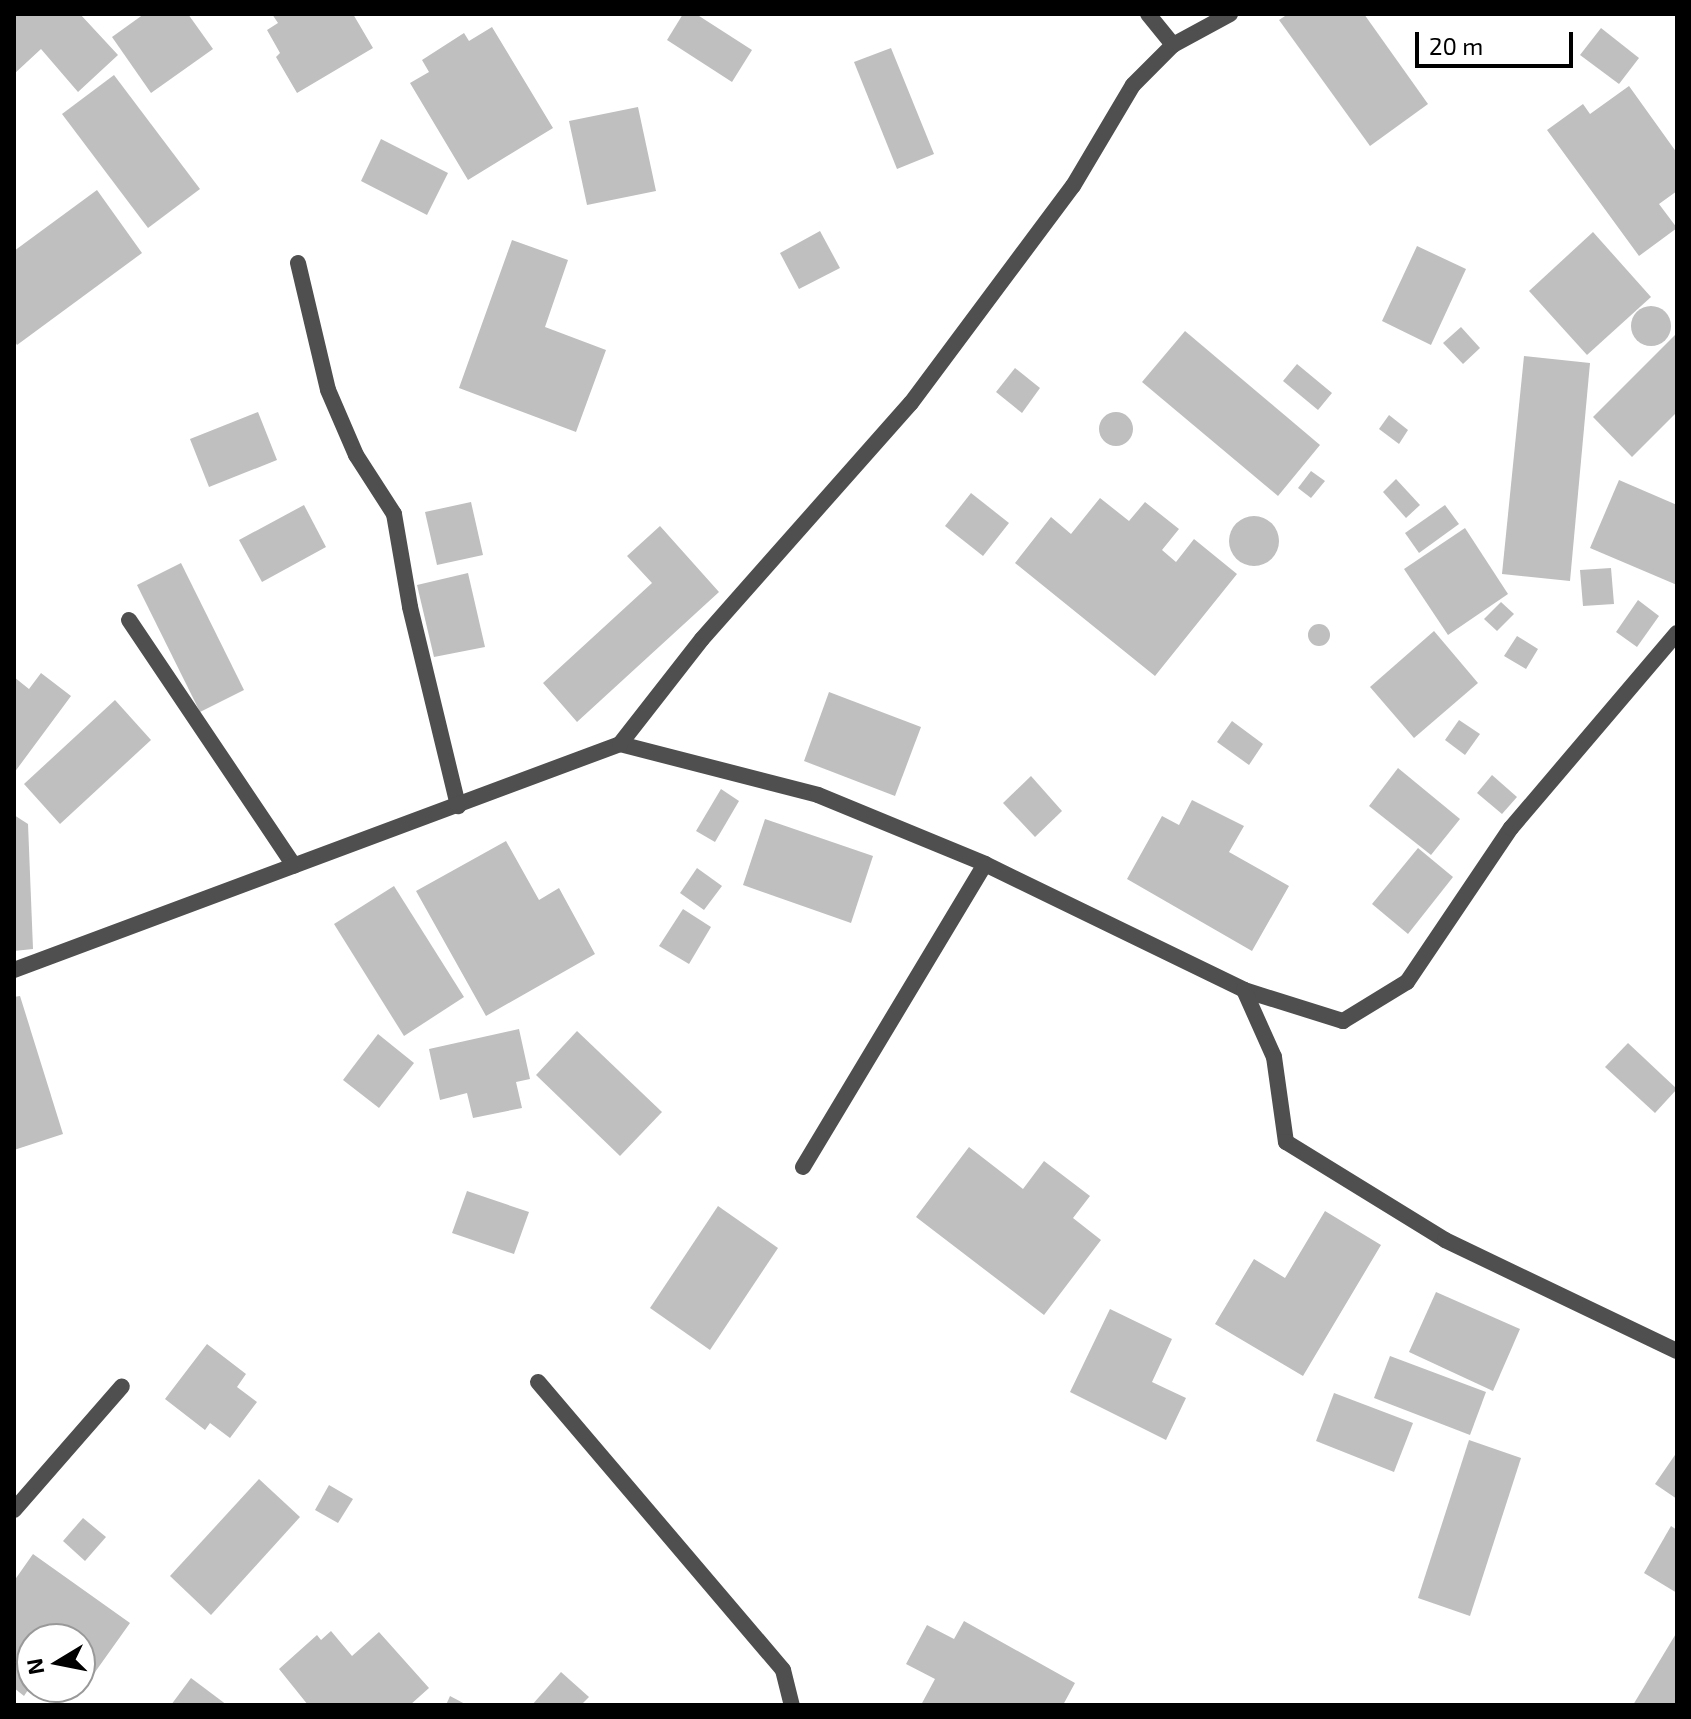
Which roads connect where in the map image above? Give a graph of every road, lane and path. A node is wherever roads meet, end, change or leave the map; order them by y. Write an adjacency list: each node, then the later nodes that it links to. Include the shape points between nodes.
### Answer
1 (1148, 14): 3 (street)
2 (1230, 14): 3 (street)
3 (1173, 45): 7 (street, via 1133,85 1073,186 911,403 702,639)
4 (298, 263): 8 (street, via 328,390 356,455 394,514 410,607)
5 (129, 620): 10 (street)
6 (1677, 633): 12 (street, via 1511,828 1407,982 1343,1021)
7 (620, 744): 8 (street); 9 (street, via 818,795)
8 (458, 806): 10 (street)
9 (985, 864): 12 (street); 13 (street)
10 (294, 866): 11 (street)
11 (14, 970)
12 (1244, 990): 14 (street, via 1274,1057 1286,1142 1445,1240)
13 (803, 1167)
14 (1677, 1351)
15 (538, 1382): 18 (street, via 783,1670)
16 (122, 1386): 17 (street)
17 (14, 1510)
18 (792, 1705)

